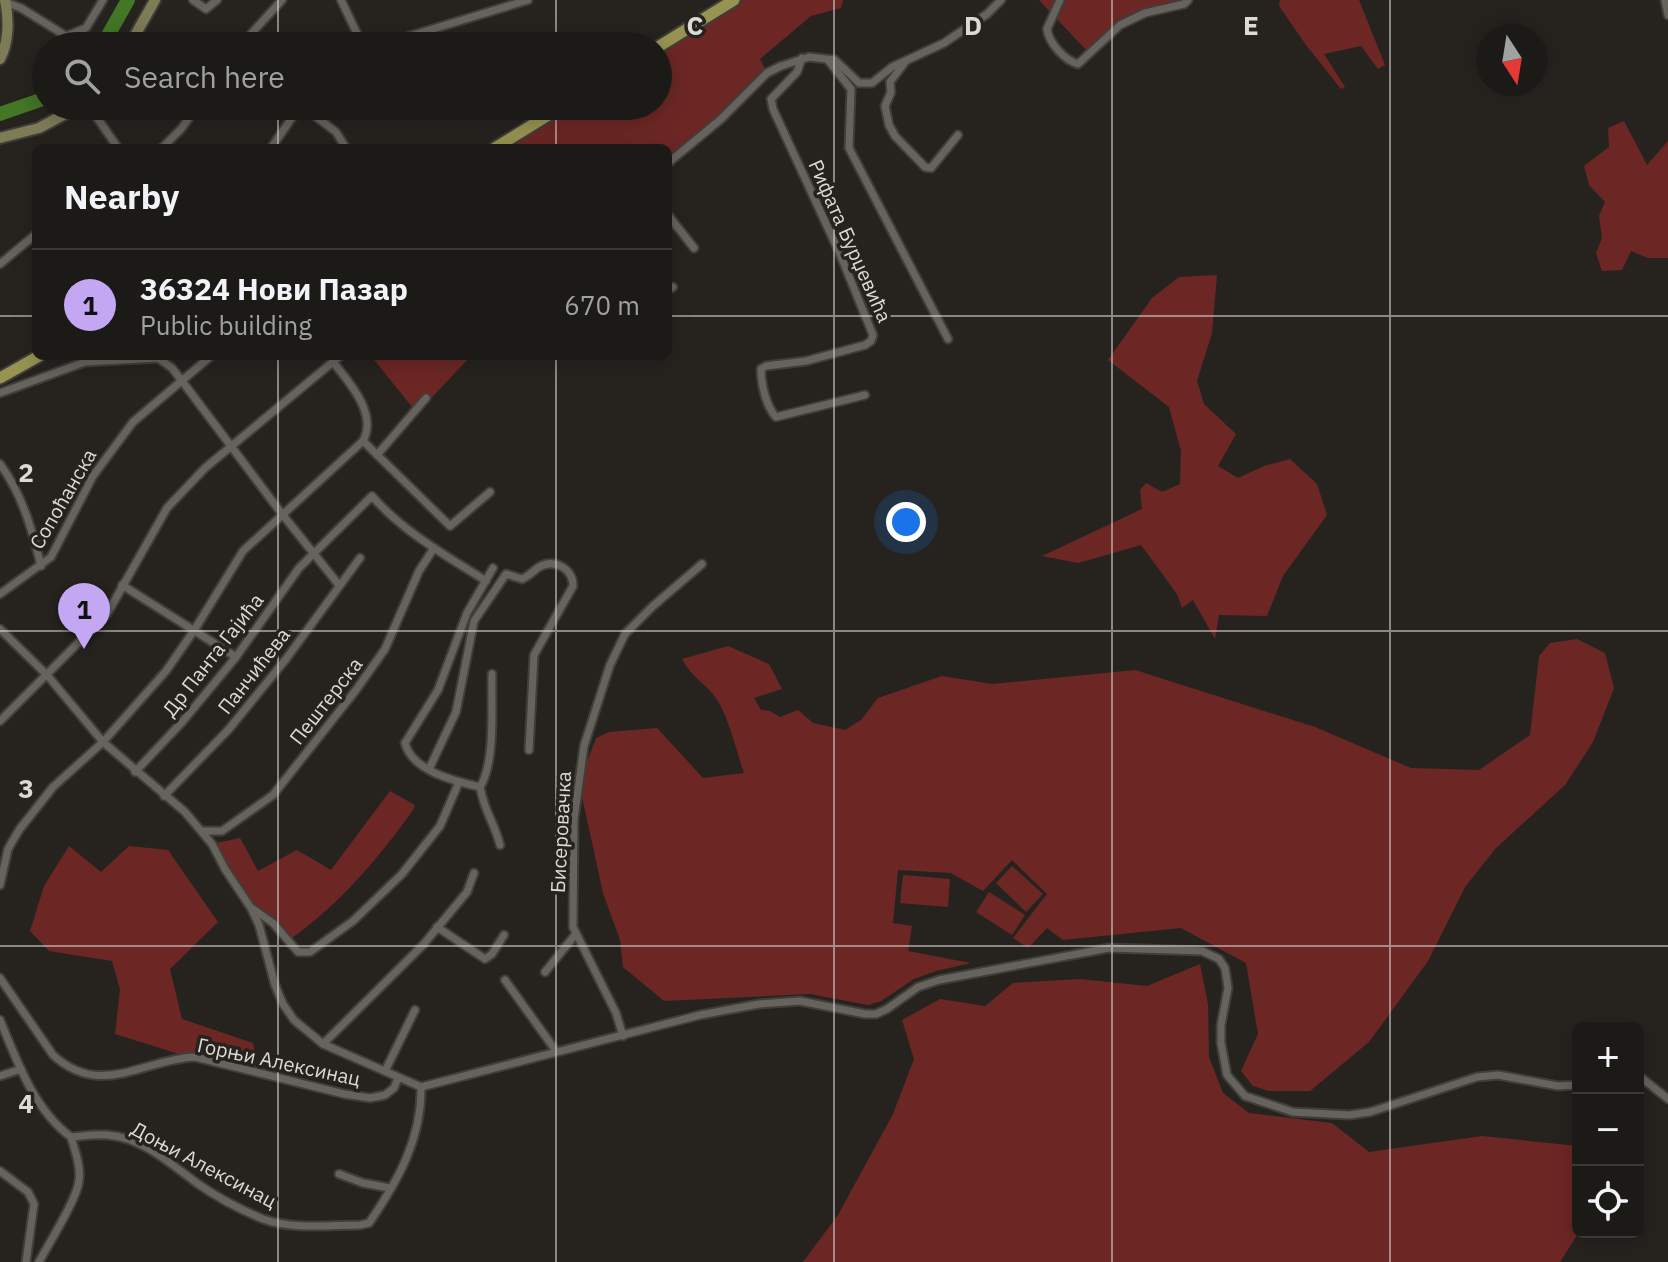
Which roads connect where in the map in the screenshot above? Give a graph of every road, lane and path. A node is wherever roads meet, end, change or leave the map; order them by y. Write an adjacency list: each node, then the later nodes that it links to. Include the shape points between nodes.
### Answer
1 (103, 0): 17 (street)
2 (155, 0): 18 (street)
3 (193, 0): 4 (street, via 206,9)
4 (217, 0)
5 (282, 0): 19 (street)
6 (341, 0): 20 (street)
7 (528, 0): 14 (street)
8 (734, 0): 22 (main road)
9 (1001, 0): 26 (street, via 944,43)
10 (1060, 0): 11 (street, via 1047,34 1072,62 1081,63 1120,25)
11 (1188, 0)
12 (1665, 0): 15 (street)
13 (5, 1): 16 (street); 24 (street, via 7,27)
14 (498, 4): 21 (street)
15 (1668, 15)
16 (57, 32)
17 (80, 32)
18 (137, 32)
19 (253, 32)
20 (356, 32)
21 (417, 32)
22 (672, 38)
23 (802, 58): 25 (street); 40 (street, via 767,73); 55 (street, Рифата Бурџевића, via 797,72 771,99 773,109 873,335 865,345 766,366 762,378 776,417)
24 (0, 59)
25 (826, 59): 26 (street, via 840,63 866,84); 45 (street, Рифата Бурџевића, via 851,89 849,148)
26 (908, 60): 33 (street, via 889,84 886,112 895,136 931,168)
27 (54, 120): 34 (street)
28 (99, 120): 35 (street)
29 (186, 120): 36 (street)
30 (291, 120): 37 (street)
31 (320, 120): 38 (street)
32 (540, 120): 39 (main road)
33 (958, 135)
34 (0, 138)
35 (115, 144)
36 (166, 144)
37 (274, 144)
38 (344, 144)
39 (501, 144)
40 (672, 160)
41 (672, 220): 43 (street)
42 (32, 237): 44 (street)
43 (694, 248)
44 (0, 264)
45 (948, 339)
46 (32, 360): 52 (main road)
47 (122, 360): 54 (street, via 85,362)
48 (161, 360): 53 (street)
49 (206, 360): 53 (street, Сопоћанска)
50 (335, 360): 58 (street)
51 (337, 360): 57 (street, via 357,392 368,425)
52 (0, 378)
53 (182, 381): 58 (street); 67 (street, Сопоћанска, via 142,413 107,455 55,551)
54 (0, 393)
55 (865, 395)
56 (426, 398): 59 (street)
57 (363, 441): 59 (street); 62 (street)
58 (230, 446): 62 (street); 70 (street, via 167,508)
59 (377, 455): 61 (street, via 450,526)
60 (0, 464): 67 (street, via 21,501)
61 (490, 492)
62 (282, 514): 64 (street); 74 (street, via 243,551)
63 (434, 548): 64 (street, Др Панта Гајића, via 372,496); 69 (street); 86 (street, Пештерска, via 385,649 273,795 222,831)
64 (313, 554): 71 (street); 75 (street, Др Панта Гајића)
65 (360, 558): 71 (street, Панчићева)
66 (702, 564): 93 (street, Бисеровачка, via 625,634 610,665 584,746 574,819)
67 (41, 566): 72 (street, Сопоћанска)
68 (493, 568): 69 (street)
69 (486, 581): 81 (street, via 467,613 438,690 405,743 411,758)
70 (122, 585): 74 (street); 77 (street, via 107,614)
71 (339, 585): 85 (street, Панчићева, via 229,729)
72 (0, 594)
73 (0, 629): 77 (street)
74 (195, 629): 75 (street); 79 (street, via 166,671)
75 (236, 657): 82 (street, Др Панта Гајића)
76 (492, 674): 84 (street, via 486,777)
77 (47, 675): 78 (street); 79 (street, Горњи Алексинац)
78 (0, 721)
79 (103, 742): 82 (street, Горњи Алексинац); 89 (street, via 53,787 19,830 8,849)
80 (529, 750): 81 (street, via 534,655 573,586 567,569 559,565 540,567 522,579 506,574 474,621 456,712)
81 (429, 769): 83 (street)
82 (135, 772): 85 (street, Горњи Алексинац)
83 (459, 782): 84 (street); 90 (street, via 440,826 402,874 353,921 310,952 298,952 273,923)
84 (480, 787): 87 (street)
85 (164, 796): 86 (street, Горњи Алексинац)
86 (202, 831): 90 (street, Горњи Алексинац)
87 (500, 845)
88 (474, 873): 91 (street, via 467,892)
89 (0, 885)
90 (251, 908): 100 (street, Горњи Алексинац, via 283,1004)
91 (437, 927): 92 (street, via 485,959); 100 (street)
92 (504, 935)
93 (575, 935): 94 (street); 99 (street, Бисеровачка)
94 (545, 972)
95 (0, 978): 105 (street, Горњи Алексинац, via 53,1055 76,1070 130,1074 195,1057 370,1098 385,1095)
96 (505, 980): 101 (street)
97 (415, 1010): 103 (street, Горњи Алексинац)
98 (0, 1020): 102 (street)
99 (623, 1036): 101 (street); 107 (street, via 759,1004 800,1001 876,1014 939,980 1109,948 1202,951 1225,968 1228,988 1221,1043 1227,1075 1245,1096 1264,1104 1293,1112 1349,1115 1477,1077)
100 (323, 1044): 103 (street, Горњи Алексинац)
101 (556, 1051): 108 (street)
102 (21, 1069): 104 (street); 110 (street, via 58,1127)
103 (385, 1071): 105 (street, Горњи Алексинац)
104 (0, 1076)
105 (398, 1078): 108 (street, Горњи Алексинац)
106 (1644, 1079): 109 (street)
107 (1572, 1085)
108 (421, 1087): 113 (street, via 416,1137)
109 (1668, 1099)
110 (71, 1137): 113 (street, Доњи Алексинац, via 107,1134 132,1141 264,1219 297,1225 369,1223); 115 (street, via 79,1180)
111 (0, 1171): 114 (street, via 28,1192 34,1204)
112 (339, 1174): 113 (street)
113 (390, 1188)
114 (26, 1262)
115 (39, 1262)

